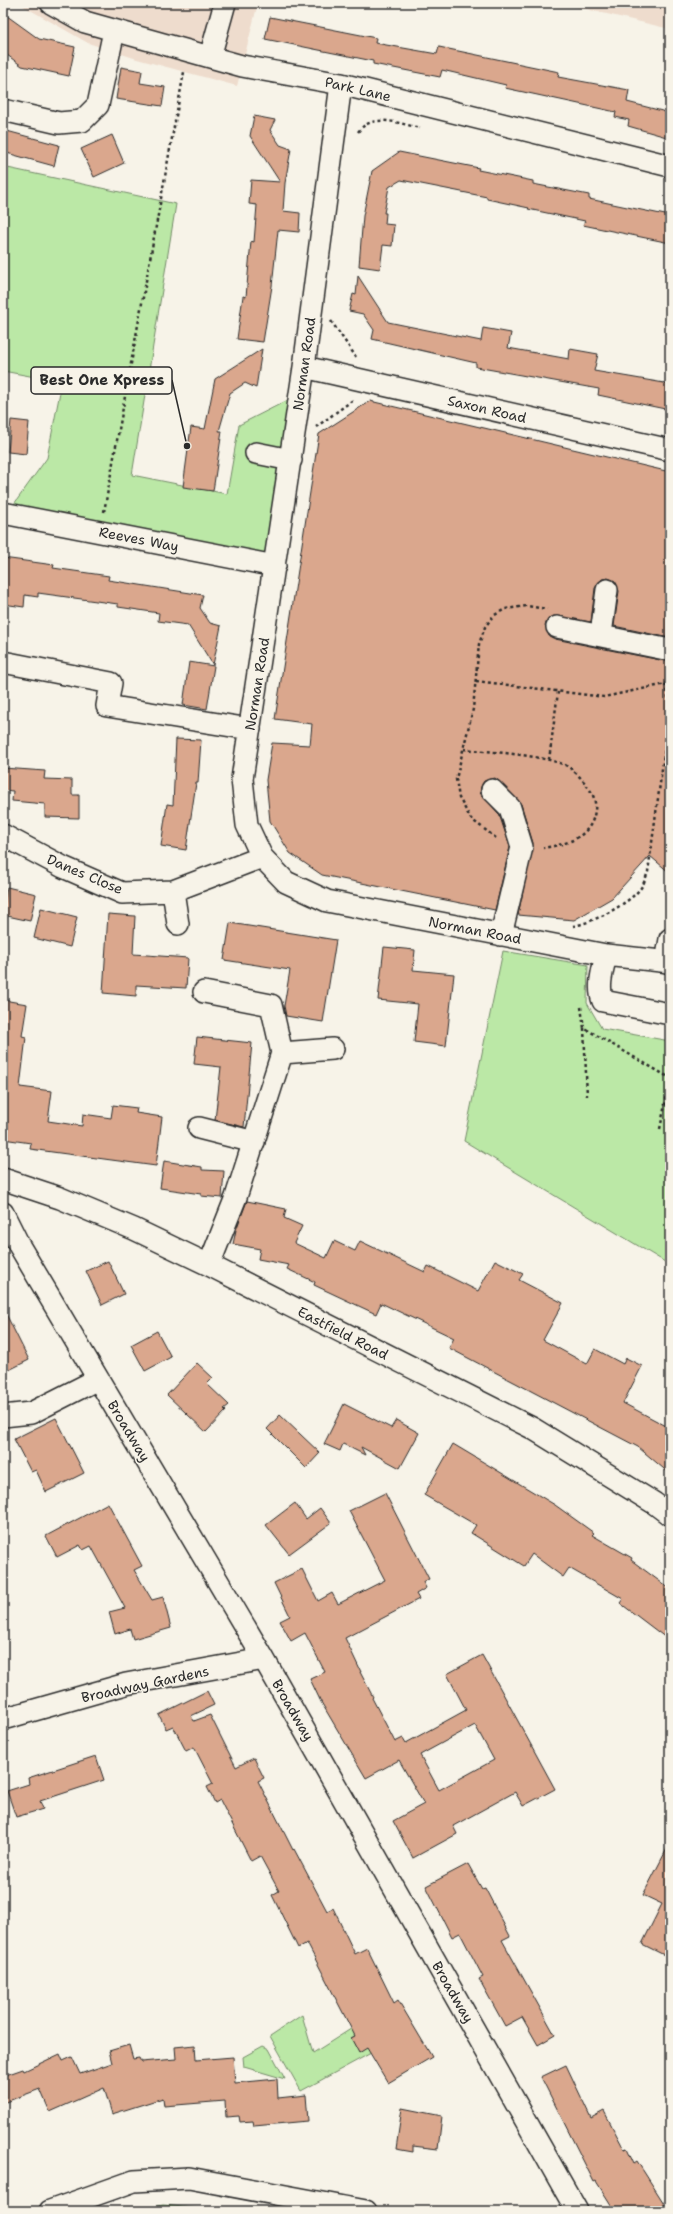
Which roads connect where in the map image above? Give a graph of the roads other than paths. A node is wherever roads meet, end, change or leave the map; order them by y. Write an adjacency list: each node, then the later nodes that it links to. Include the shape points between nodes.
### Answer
1 (51, 3): 3 (street, Park Lane, via 85,22)
2 (225, 3): 4 (street)
3 (114, 31): 4 (street, Park Lane); 6 (street, via 98,105 82,121 59,123)
4 (210, 57): 5 (street, Park Lane, via 242,66)
5 (341, 84): 7 (street, Park Lane); 8 (street, Norman Road)
6 (3, 110)
7 (670, 166)
8 (304, 367): 9 (street, Saxon Road); 11 (street, Norman Road)
9 (670, 450)
10 (256, 453): 11 (street)
11 (291, 460): 13 (street, Norman Road)
12 (3, 513): 13 (street, Reeves Way)
13 (275, 566): 19 (street, Norman Road)
14 (608, 590): 16 (street)
15 (557, 627): 16 (street)
16 (601, 634): 17 (street)
17 (670, 650)
18 (3, 662): 19 (street, via 111,683 107,706)
19 (250, 729): 22 (street, Norman Road, via 242,779 247,825)
20 (492, 790): 25 (street, via 510,808 522,847)
21 (3, 834): 23 (street, Danes Close, via 63,867 122,893)
22 (262, 857): 23 (street, Danes Close); 25 (street, Norman Road, via 286,882 328,901)
23 (173, 891): 24 (street)
24 (178, 924)
25 (501, 934): 27 (street, Norman Road)
26 (670, 939): 28 (street)
27 (606, 955): 28 (street, Norman Road); 30 (street, via 600,995 603,1001)
28 (668, 962)
29 (204, 992): 32 (street, via 271,1005)
30 (670, 1014)
31 (333, 1049): 32 (street)
32 (282, 1054): 34 (street)
33 (199, 1128): 34 (street)
34 (254, 1142): 37 (street)
35 (3, 1180): 37 (street, Eastfield Road, via 60,1198 134,1229)
36 (3, 1213): 38 (street, Broadway, via 20,1247)
37 (209, 1265): 40 (street, Eastfield Road, via 532,1428)
38 (98, 1378): 39 (street, via 31,1413); 41 (street, Broadway)
39 (3, 1416)
40 (670, 1515)
41 (264, 1659): 42 (street, Broadway Gardens, via 126,1684); 45 (street, Broadway)
42 (3, 1719)
43 (50, 2211): 44 (street, via 134,2181 189,2178)
44 (366, 2211)
45 (577, 2211)

